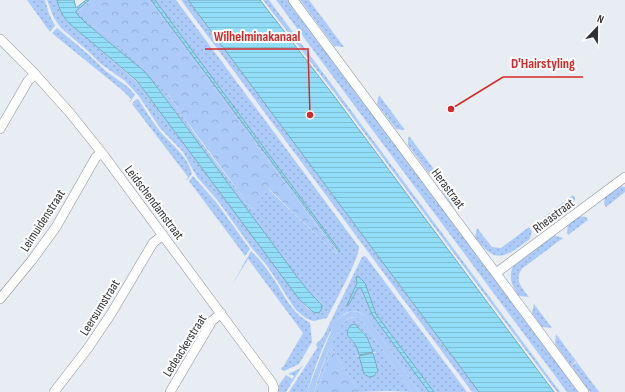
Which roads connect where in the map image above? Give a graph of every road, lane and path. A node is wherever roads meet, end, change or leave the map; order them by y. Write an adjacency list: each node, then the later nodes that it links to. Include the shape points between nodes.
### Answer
1 (293, 0): 8 (street, Herastraat)
2 (0, 39): 3 (street, Leidschendamstraat)
3 (35, 74): 4 (street, via 28,81); 5 (street, Leidschendamstraat)
4 (0, 129)
5 (102, 153): 7 (street, Leidschendamstraat); 9 (street, Leimuidenstraat, via 96,157 56,227)
6 (625, 177): 8 (street, Rheastraat)
7 (163, 234): 10 (street, Leidschendamstraat); 11 (street, Leersumstraat, via 153,243 88,348)
8 (496, 273): 14 (street, Herastraat)
9 (0, 299)
10 (221, 313): 12 (street, Ledeackerstraat, via 212,321); 13 (street, Leidschendamstraat, via 272,384)
11 (54, 392)
12 (170, 392)
13 (273, 392)
14 (584, 392)

